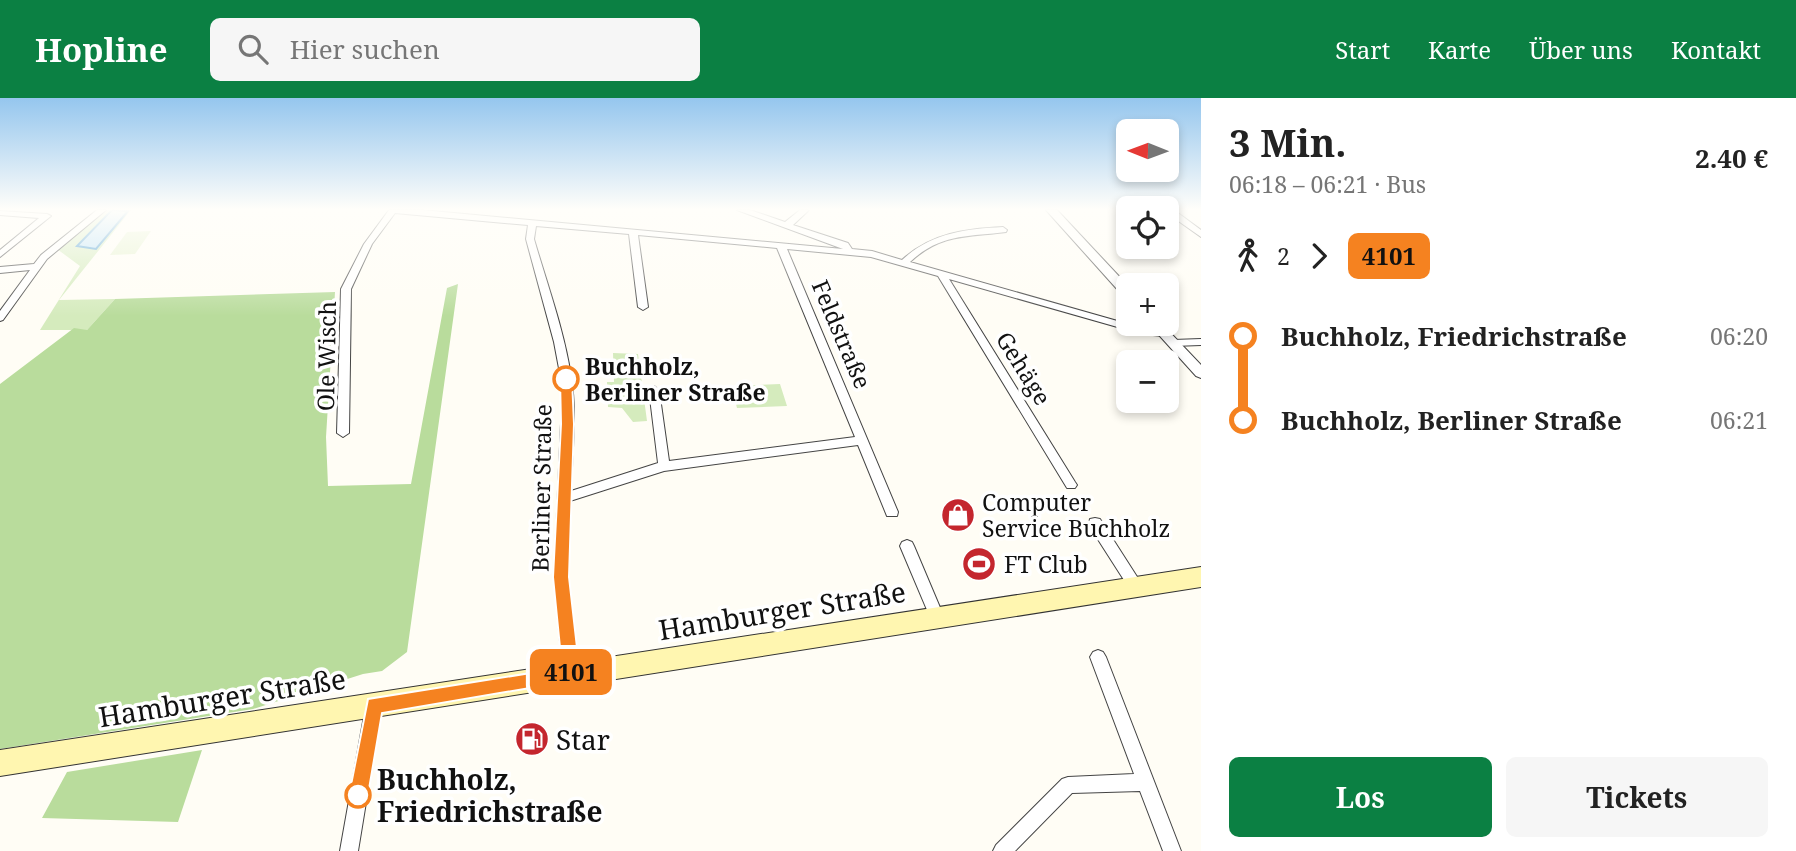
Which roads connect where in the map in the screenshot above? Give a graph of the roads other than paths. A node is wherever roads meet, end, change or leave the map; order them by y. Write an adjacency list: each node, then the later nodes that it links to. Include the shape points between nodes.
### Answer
1 (61, 245): 12 (street)
2 (367, 245): 24 (street, Ole Wisch, via 346,289)
3 (532, 245): 28 (street, Berliner Straße, via 566,379)
4 (635, 245): 16 (street)
5 (772, 245): 9 (street)
6 (845, 245): 10 (street)
7 (925, 245): 11 (street)
8 (1083, 245): 15 (street)
9 (781, 246): 10 (street); 25 (street, Feldstraße)
10 (849, 252): 11 (street)
11 (905, 262): 14 (street)
12 (36, 267): 13 (street); 17 (street)
13 (0, 270)
14 (941, 273): 18 (street); 27 (street, Gehäge)
15 (1116, 281)
16 (643, 307)
17 (0, 318)
18 (1116, 323)
19 (1167, 336): 22 (street)
20 (1176, 336): 21 (street)
21 (1201, 342)
22 (1201, 373)
23 (654, 390): 26 (street)
24 (343, 433)
25 (862, 440): 26 (street); 29 (street, Feldstraße)
26 (664, 466): 28 (street)
27 (1071, 485)
28 (564, 498): 36 (street, Berliner Straße, via 561,577)
29 (892, 512)
30 (1096, 523): 33 (street)
31 (907, 546): 34 (street)
32 (1201, 576): 33 (main road, Hamburger Straße)
33 (1136, 587): 34 (main road, Hamburger Straße)
34 (937, 617): 36 (main road, Hamburger Straße)
35 (1098, 657): 39 (street)
36 (571, 674): 37 (main road, Hamburger Straße)
37 (374, 705): 38 (main road, Hamburger Straße); 40 (street)
38 (0, 763)
39 (1144, 782): 41 (street, via 1068,785); 42 (street)
40 (349, 851)
41 (1002, 851)
42 (1172, 851)

